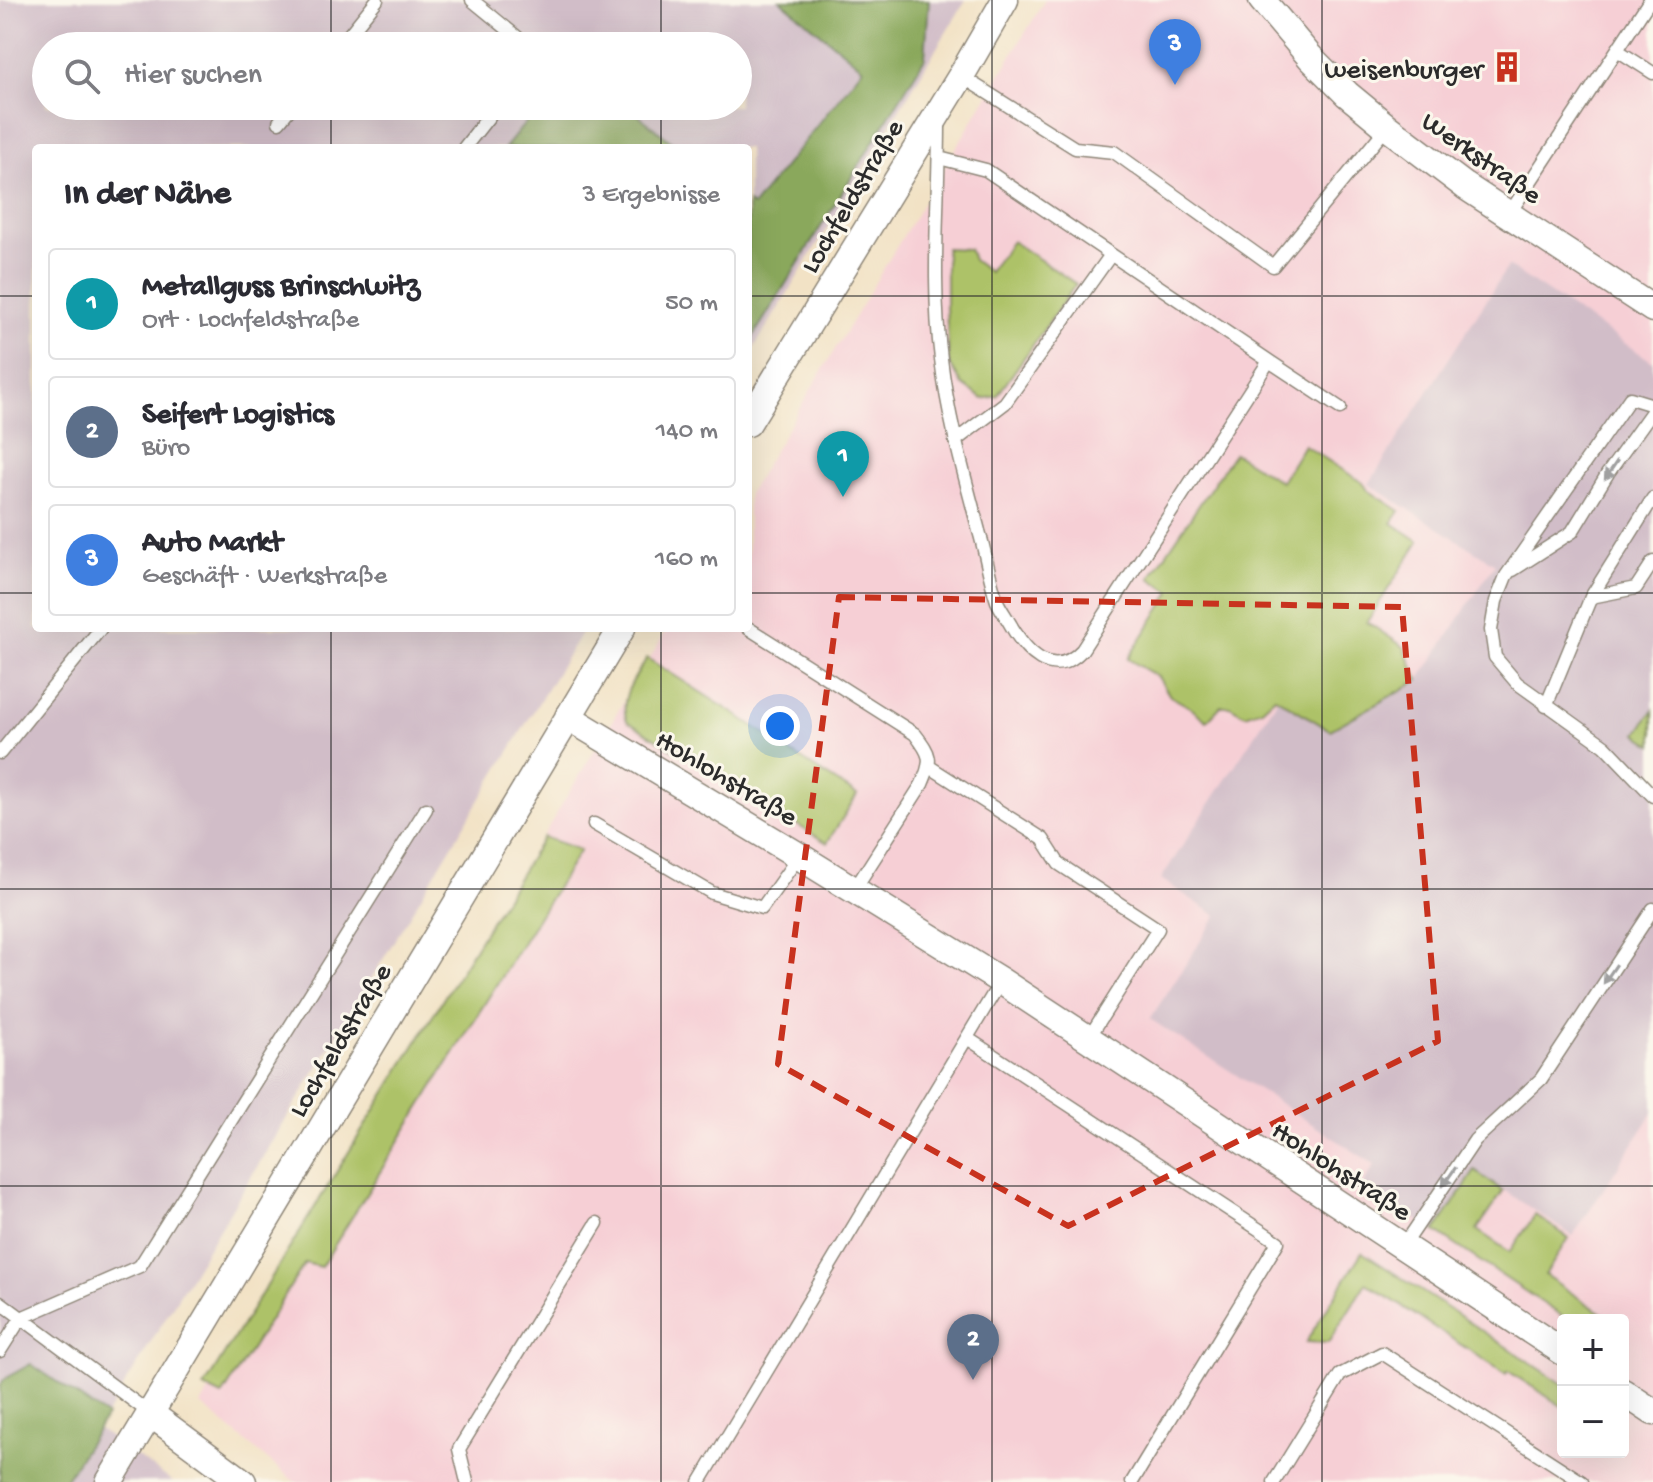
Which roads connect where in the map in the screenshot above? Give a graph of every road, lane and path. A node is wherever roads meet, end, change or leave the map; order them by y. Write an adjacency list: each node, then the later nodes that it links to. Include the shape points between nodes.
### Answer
1 (377, 0): 6 (lane)
2 (472, 0): 7 (lane)
3 (1005, 0): 10 (street, Lochfeldstraße)
4 (1262, 0): 13 (street, Werkstraße, via 1310,57)
5 (1650, 0): 8 (lane)
6 (351, 32)
7 (511, 32)
8 (1617, 50): 9 (lane); 16 (lane)
9 (1653, 73)
10 (961, 76): 11 (street, Lochfeldstraße); 13 (lane, via 1075,148 1114,152 1273,266)
11 (938, 111): 15 (lane); 22 (street, Lochfeldstraße)
12 (486, 120): 14 (lane)
13 (1387, 127): 16 (street, Werkstraße)
14 (467, 144)
15 (939, 158): 17 (lane, via 986,170); 23 (lane, via 940,358)
16 (1509, 214): 18 (street, Werkstraße)
17 (1110, 256): 19 (lane); 23 (lane, via 1005,403)
18 (1653, 309)
19 (1269, 361): 21 (lane); 23 (lane, via 1082,650 1060,665 1032,654 998,603)
20 (1653, 407): 26 (lane, one-way to 26, via 1572,532); 26 (lane, via 1630,398)
21 (1340, 408)
22 (752, 416)
23 (955, 441)
24 (1653, 498): 27 (lane)
25 (1653, 562): 27 (lane, via 1636,588)
26 (1506, 576): 31 (lane, via 1491,630 1495,657)
27 (1591, 597): 31 (lane)
28 (752, 631): 34 (lane, via 915,734 928,751)
29 (98, 632): 33 (lane)
30 (620, 632): 32 (street, Lochfeldstraße)
31 (1546, 706): 35 (lane, via 1605,746)
32 (568, 717): 38 (street, Hohlohstraße); 52 (street, Lochfeldstraße)
33 (0, 753)
34 (930, 767): 39 (lane); 43 (lane, via 1043,839 1059,864 1158,929)
35 (1653, 796)
36 (426, 809): 47 (lane, via 140,1266)
37 (594, 824): 38 (lane, via 712,893 762,908)
38 (799, 856): 39 (street, Hohlohstraße)
39 (854, 890): 41 (street, Hohlohstraße)
40 (1653, 909): 45 (lane, one-way to 45, via 1541,1079 1475,1140)
41 (1001, 981): 42 (lane); 43 (street, Hohlohstraße)
42 (967, 1038): 56 (lane); 57 (lane, via 1278,1242)
43 (1088, 1039): 45 (street, Hohlohstraße)
44 (597, 1223): 55 (lane, via 459,1449)
45 (1403, 1247): 48 (street, Hohlohstraße)
46 (0, 1302): 47 (lane)
47 (21, 1318): 49 (lane); 52 (lane)
48 (1557, 1348)
49 (0, 1351)
50 (1629, 1396): 51 (street)
51 (1653, 1412)
52 (151, 1414): 53 (street, Lochfeldstraße); 54 (street)
53 (109, 1482)
54 (243, 1482)
55 (467, 1482)
56 (700, 1482)
57 (1132, 1482)
58 (1274, 1482): 59 (lane, via 1340,1375 1382,1353)
59 (1582, 1482)

